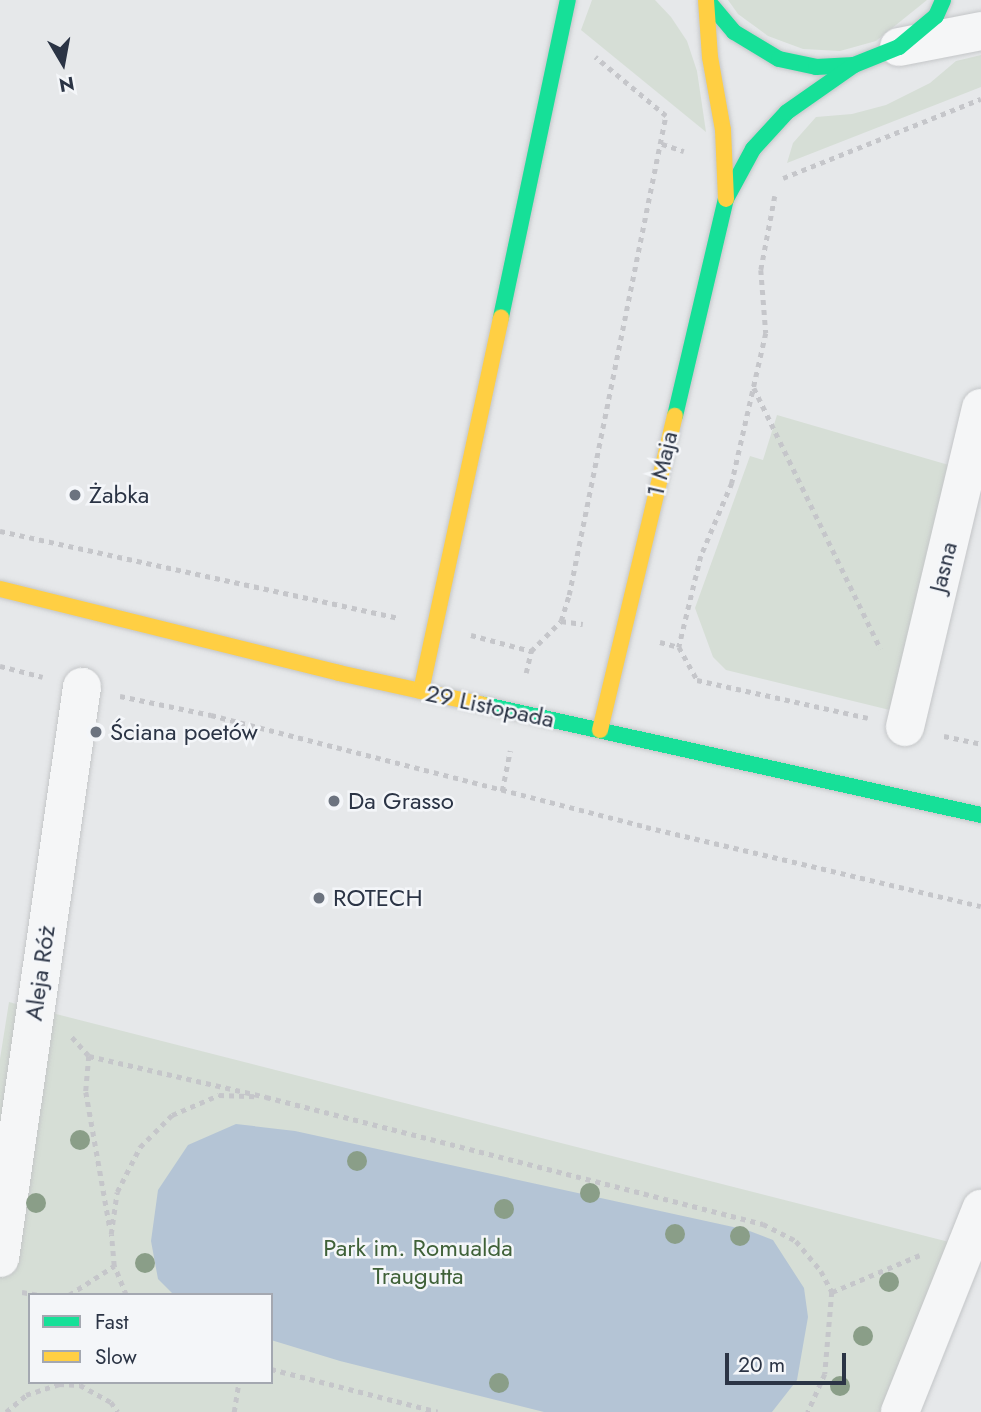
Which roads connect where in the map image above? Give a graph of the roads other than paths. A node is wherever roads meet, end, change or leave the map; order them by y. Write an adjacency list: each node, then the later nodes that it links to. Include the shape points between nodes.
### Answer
1 (568, 0): 11 (street)
2 (706, 0): 6 (street, via 734,32 779,59 816,67); 7 (street, 1 Maja, via 723,130)
3 (943, 0): 5 (street, via 936,16)
4 (981, 31): 5 (street)
5 (899, 47): 6 (street)
6 (854, 65): 7 (street, 1 Maja, via 787,112 753,149)
7 (726, 199): 13 (street, 1 Maja)
8 (981, 408): 12 (street, Jasna)
9 (0, 589): 11 (street, 29 Listopada)
10 (82, 687): 16 (street, Aleja Róż)
11 (421, 691): 13 (street, 29 Listopada)
12 (907, 717)
13 (600, 730): 14 (street, 29 Listopada)
14 (981, 816)
15 (981, 1209): 17 (street)
16 (0, 1258)
17 (900, 1412)

